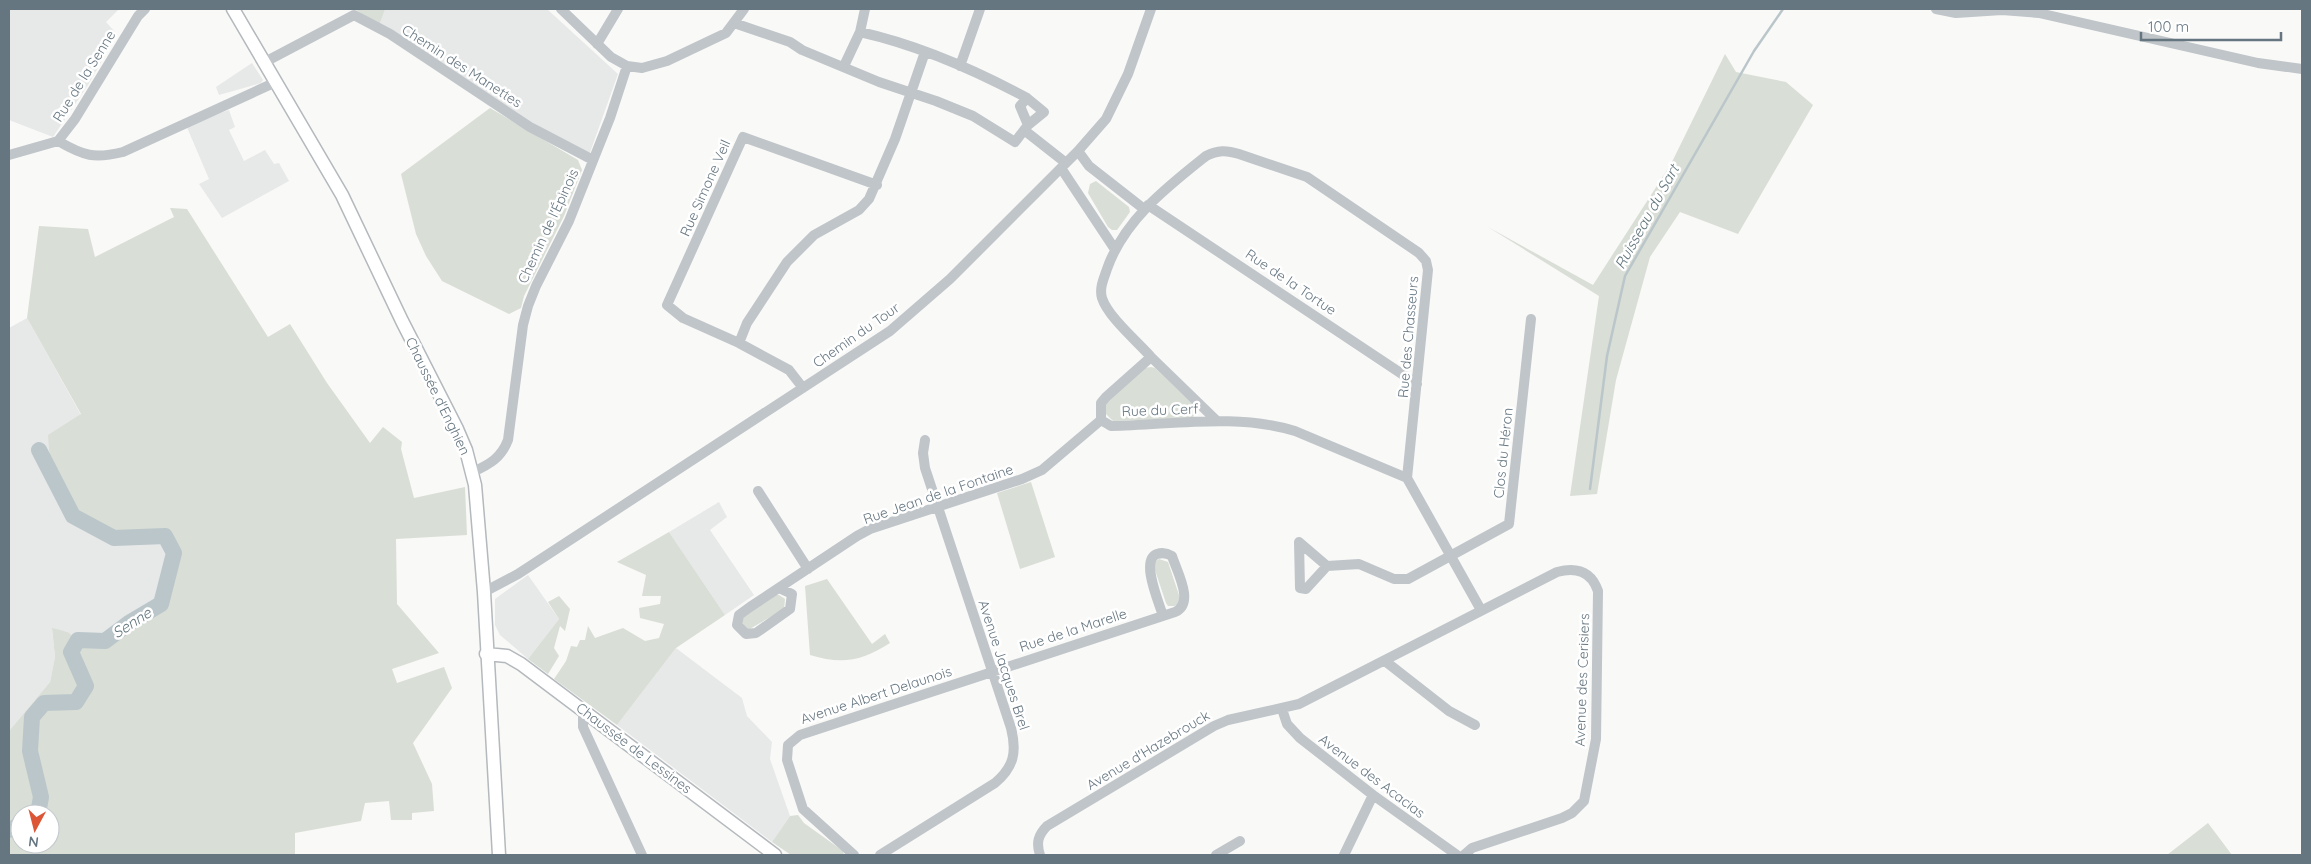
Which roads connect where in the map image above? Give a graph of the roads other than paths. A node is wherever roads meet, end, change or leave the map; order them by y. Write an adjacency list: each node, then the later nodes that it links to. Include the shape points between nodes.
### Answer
1 (145, 9): 23 (street, Rue de la Senne)
2 (233, 9): 14 (main road, Chaussée d'Enghien)
3 (561, 9): 12 (street)
4 (618, 9): 12 (street)
5 (744, 9): 10 (street)
6 (865, 9): 11 (street)
7 (980, 9): 17 (street)
8 (1150, 9): 24 (street, Chemin du Tour, via 1119,97 1106,119)
9 (1936, 9): 18 (street, via 1956,13 2002,10 2040,13 2258,63)
10 (734, 23): 15 (street, via 726,33 667,61 642,68); 16 (street, via 790,42)
11 (860, 32): 13 (street); 16 (street)
12 (597, 44): 15 (street)
13 (925, 52): 17 (street); 20 (street)
14 (263, 63): 19 (main road, Chaussée d'Enghien); 26 (street, Chemin des Manettes, via 354,15 390,34 530,127)
15 (627, 66): 26 (street, Chemin de l'Épinois)
16 (844, 66): 20 (street)
17 (960, 66): 21 (street, via 991,78)
18 (2302, 69)
19 (276, 82): 23 (street, via 123,152 105,156 80,154); 39 (main road, Chaussée d'Enghien, via 342,195 402,322 458,429)
20 (911, 93): 22 (street, via 973,116 1015,142); 28 (street)
21 (1027, 98): 22 (street, via 1020,106); 22 (street, via 1044,112)
22 (1026, 128): 27 (street)
23 (58, 141): 25 (street, Rue de la Senne)
24 (1078, 151): 27 (street, Chemin du Tour); 29 (street, Rue de la Tortue, via 1089,166)
25 (9, 155)
26 (593, 160): 39 (street, Chemin de l'Épinois, via 569,221 528,306 508,440 503,453)
27 (1064, 165): 30 (street); 35 (street, Chemin du Tour, via 918,309)
28 (877, 185): 32 (street, via 859,210 814,235 787,262 747,324); 32 (street, Rue Simone Veil, via 743,137 667,305 683,318)
29 (1146, 207): 30 (street, Rue du Cerf); 34 (street, Rue de la Tortue); 34 (street, Rue des Chasseurs, via 1206,156 1227,150 1307,178 1378,224 1426,261 1428,270)
30 (1114, 248): 33 (street, Rue du Cerf, via 1101,286 1102,299)
31 (1531, 319): 43 (street, Clos du Héron, via 1509,524)
32 (739, 343): 35 (street, via 789,370)
33 (1151, 357): 36 (street, Rue du Cerf, via 1101,403); 37 (street, Rue du Cerf)
34 (1417, 384): 40 (street, Rue des Chasseurs)
35 (803, 388): 47 (street, Chemin du Tour, via 518,574)
36 (1101, 420): 37 (street, Rue du Cerf, via 1112,426); 42 (street, Rue Jean de la Fontaine, via 1042,470 1022,480)
37 (1217, 421): 40 (street, Rue du Cerf, via 1259,423 1295,430)
38 (925, 440): 42 (street, Avenue Jacques Brel, via 922,453)
39 (473, 472): 47 (main road, Chaussée d'Enghien)
40 (1407, 478): 43 (street)
41 (758, 491): 45 (street)
42 (938, 508): 45 (street, Rue Jean de la Fontaine, via 870,529); 52 (street, Avenue Jacques Brel)
43 (1451, 555): 44 (street, via 1401,580 1359,564); 48 (street)
44 (1327, 566)
45 (808, 569): 46 (street, Rue Jean de la Fontaine)
46 (779, 588): 46 (street, Rue Jean de la Fontaine, via 792,594 790,609 756,633 746,634 737,625 739,615)
47 (484, 592): 50 (main road, Chaussée d'Enghien)
48 (1481, 610): 51 (street, Avenue d'Hazebrouck); 67 (street, Avenue des Cerisiers, via 1557,572 1568,569 1587,574 1598,591 1596,738 1587,791 1578,809 1562,818 1472,848)
49 (1163, 616): 49 (street, Rue de la Marelle, via 1182,609 1185,603 1172,556 1167,553 1153,556 1149,570); 52 (street, Rue de la Marelle)
50 (486, 654): 53 (main road, Chaussée de Lessines, via 507,656); 59 (main road, Chaussée d'Enghien)
51 (1385, 661): 54 (street, Avenue d'Hazebrouck); 55 (street, via 1449,711)
52 (991, 672): 62 (street, Avenue Albert Delaunois, via 800,735 788,745 787,760 803,809); 63 (street, Avenue Jacques Brel, via 1014,740 1012,765 995,783)
53 (583, 709): 60 (street, via 583,727); 61 (main road, Chaussée de Lessines)
54 (1282, 710): 56 (street, Avenue des Acacias, via 1287,724 1300,738); 58 (street, Avenue d'Hazebrouck, via 1228,720 1214,726 1047,826 1039,836)
55 (1475, 725)
56 (1373, 795): 65 (street); 66 (street, Avenue des Acacias)
57 (1240, 841): 64 (street)
58 (1039, 852)
59 (499, 855)
60 (642, 855)
61 (775, 855)
62 (854, 855)
63 (880, 855)
64 (1216, 855)
65 (1344, 855)
66 (1457, 855)
67 (1464, 855)

